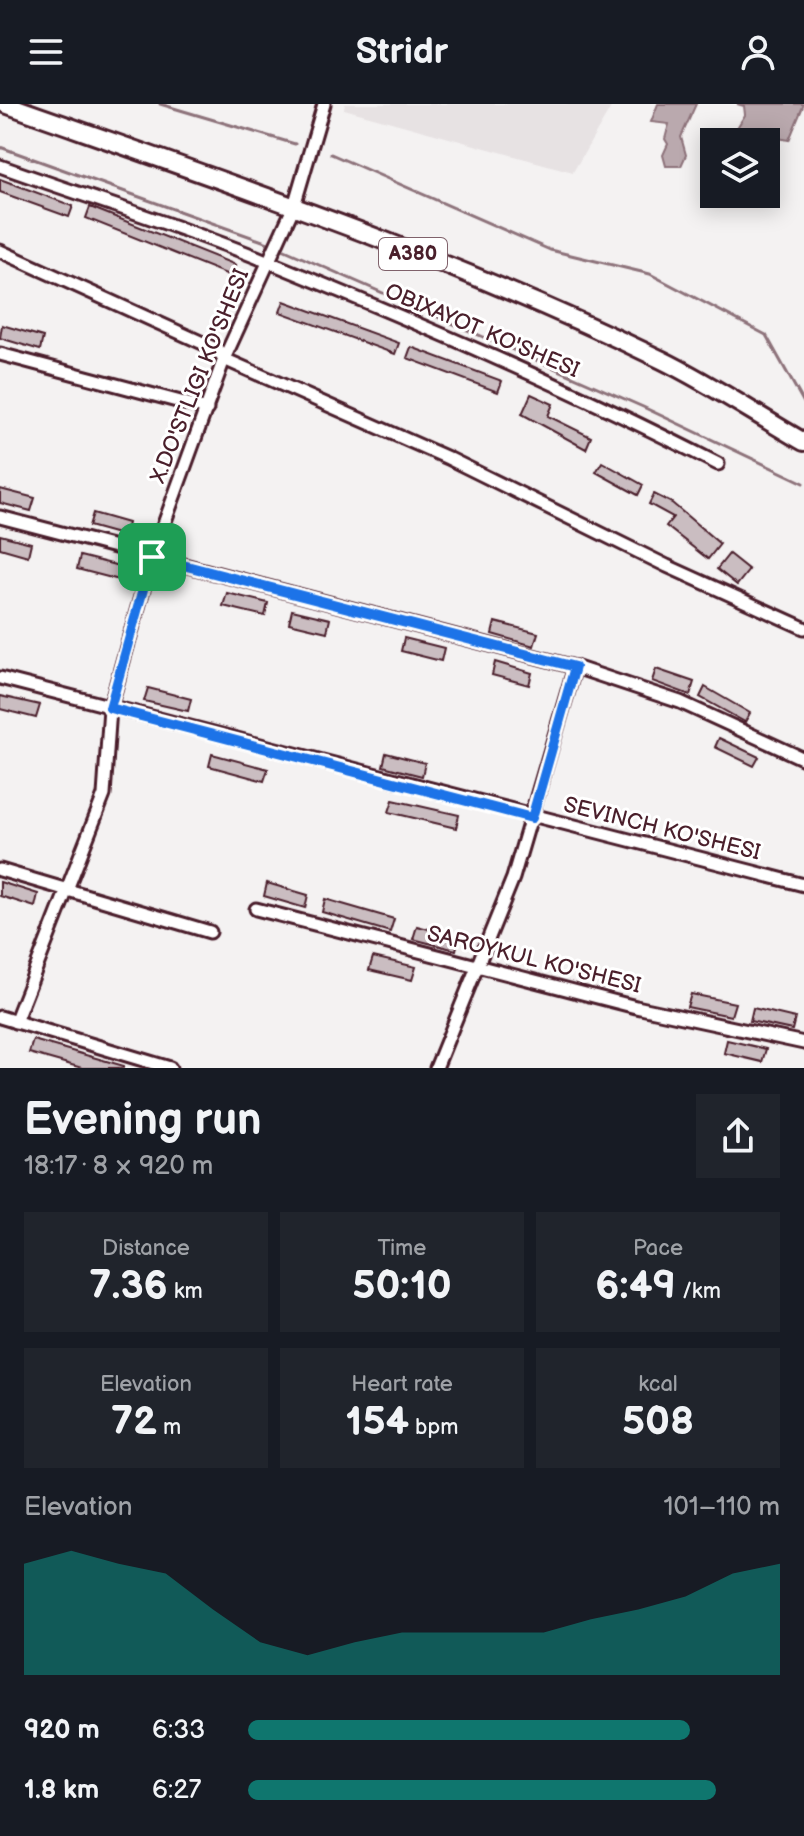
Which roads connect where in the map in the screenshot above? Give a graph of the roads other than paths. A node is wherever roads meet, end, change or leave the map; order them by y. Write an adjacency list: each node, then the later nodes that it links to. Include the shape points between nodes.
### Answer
1 (5, 104): 4 (highway, A380)
2 (324, 104): 4 (street, X.DO'STLIGI KO'SHESI)
3 (0, 166): 6 (street, OBIXAYOT KO'SHESI)
4 (294, 206): 6 (street, X.DO'STLIGI KO'SHESI); 10 (highway, A380, via 574,319 664,361)
5 (0, 251): 8 (street, via 218,350)
6 (268, 261): 8 (street, X.DO'STLIGI KO'SHESI); 11 (street, OBIXAYOT KO'SHESI, via 576,392)
7 (0, 354): 9 (street)
8 (224, 359): 9 (street, X.DO'STLIGI KO'SHESI); 14 (street, via 448,458)
9 (207, 409): 13 (street, X.DO'STLIGI KO'SHESI)
10 (804, 442)
11 (718, 464)
12 (0, 517): 13 (street)
13 (152, 557): 15 (street); 17 (street, X.DO'STLIGI KO'SHESI)
14 (804, 628)
15 (575, 667): 18 (street, via 680,702); 19 (street)
16 (0, 678): 17 (street, SEVINCH KO'SHESI)
17 (110, 708): 19 (street, SEVINCH KO'SHESI); 22 (street, X.DO'STLIGI KO'SHESI, via 104,795)
18 (804, 759)
19 (532, 818): 21 (street, SEVINCH KO'SHESI); 25 (street)
20 (0, 870): 22 (street)
21 (804, 885)
22 (67, 889): 24 (street); 27 (street, X.DO'STLIGI KO'SHESI)
23 (256, 909): 25 (street, SAROYKUL KO'SHESI)
24 (210, 932)
25 (479, 967): 28 (street, SAROYKUL KO'SHESI); 30 (street)
26 (0, 1017): 27 (street)
27 (15, 1022): 29 (street)
28 (804, 1043)
29 (170, 1068)
30 (436, 1068)

